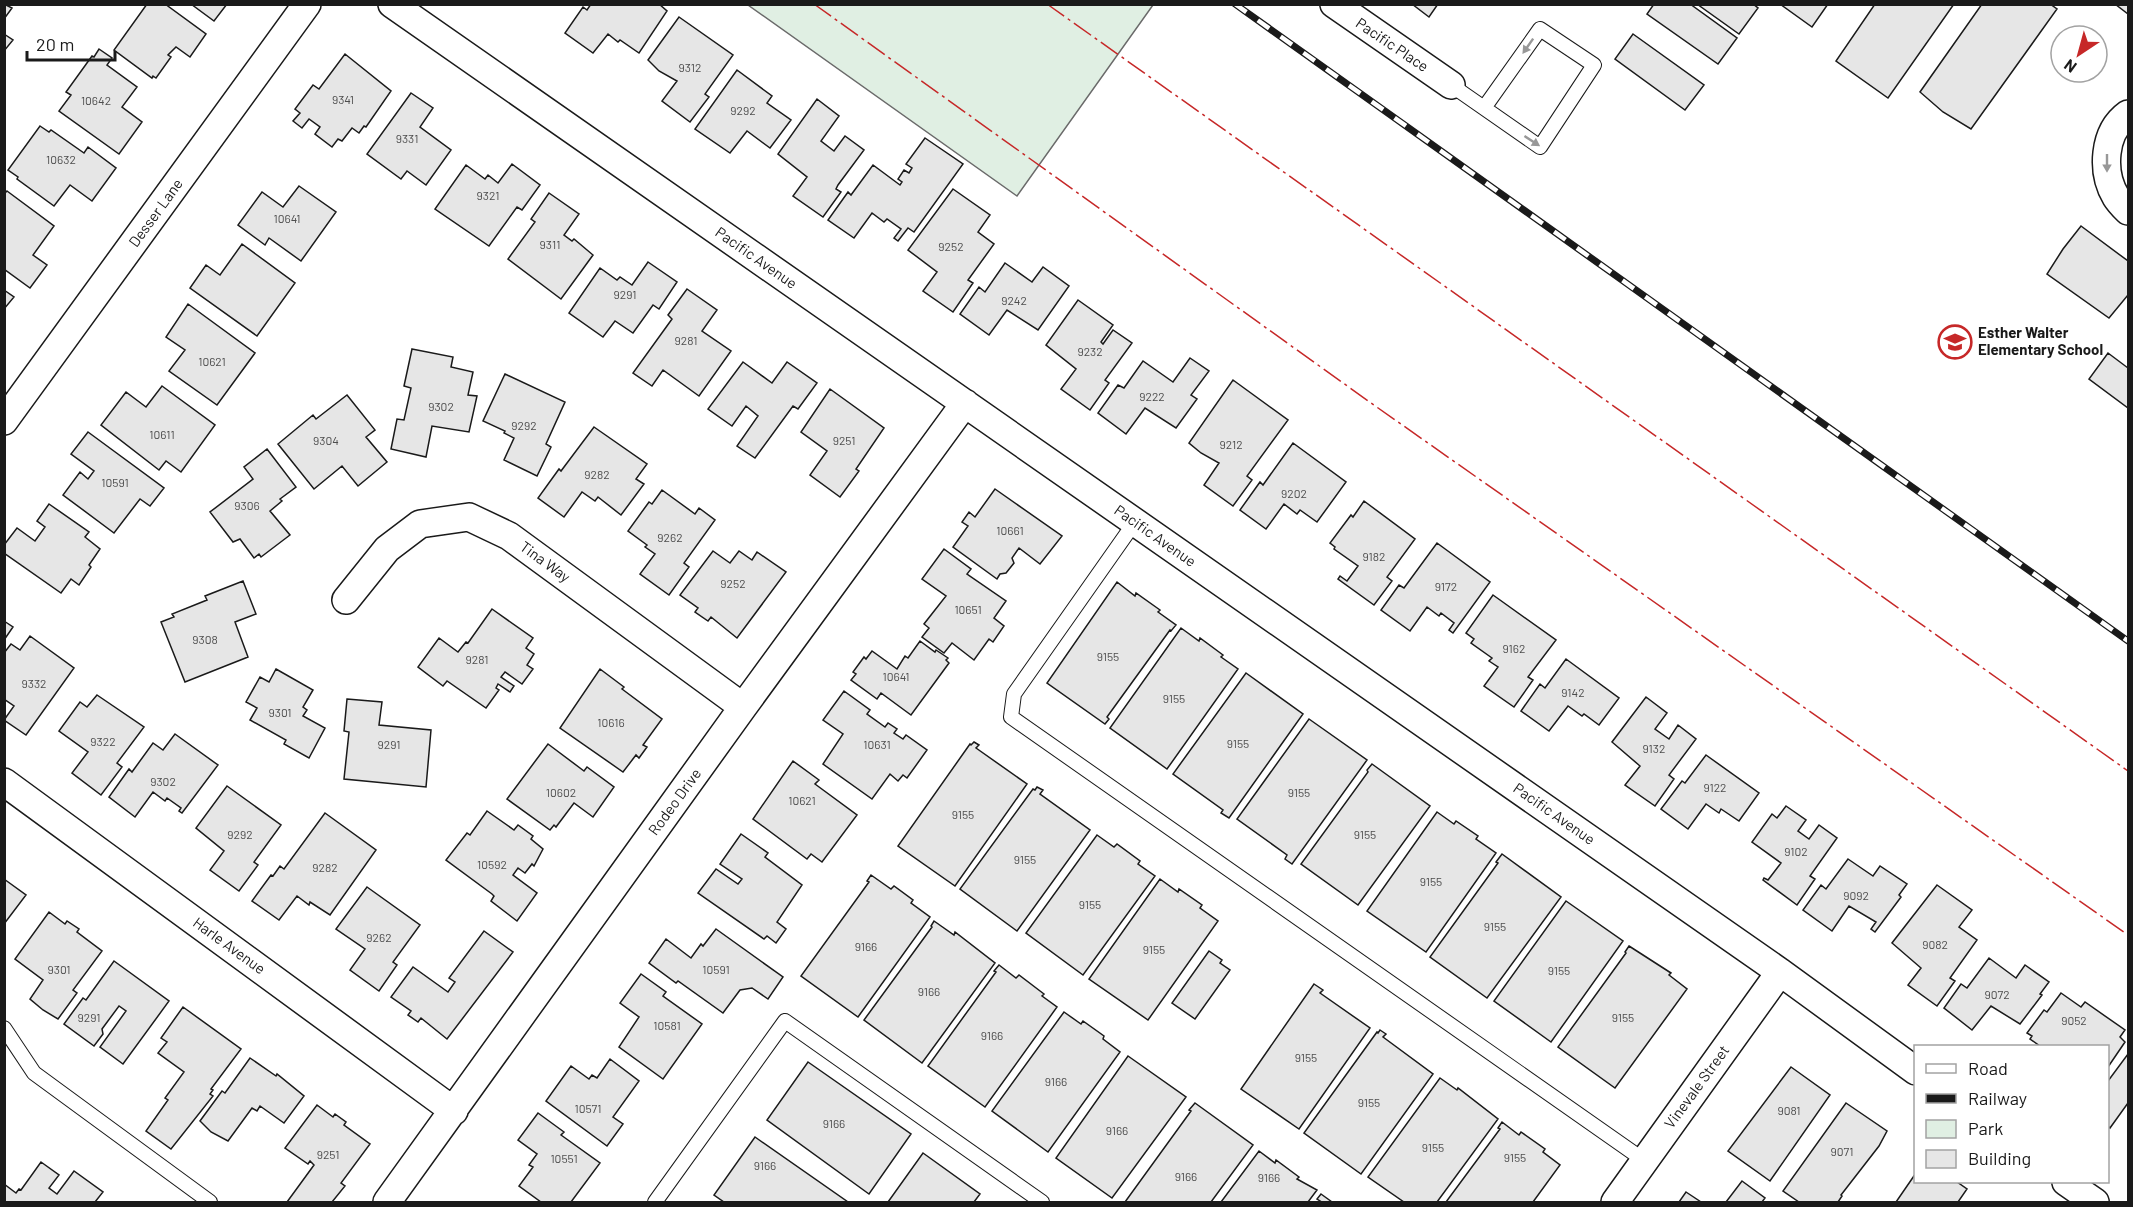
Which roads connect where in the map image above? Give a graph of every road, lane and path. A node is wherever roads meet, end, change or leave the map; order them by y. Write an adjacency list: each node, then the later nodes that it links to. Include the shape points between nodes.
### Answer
1 (307, 4): 9 (street, Desser Lane)
2 (392, 4): 8 (street, Pacific Avenue)
3 (1334, 4): 4 (street, Pacific Place)
4 (1451, 85): 5 (lane)
5 (1484, 108): 5 (lane, one-way to 5, via 1540,147 1594,65 1540,29)
6 (2128, 114): 7 (street, one-way to 7, via 2112,135 2106,156 2108,178 2116,198)
7 (2128, 212)
8 (965, 403): 10 (street, Pacific Avenue); 12 (street, Rodeo Drive)
9 (4, 421)
10 (1135, 522): 14 (street, Pacific Avenue); 18 (lane, via 1014,694 1011,717)
11 (346, 600): 12 (street, Tina Way, via 387,549 420,524 469,517 509,536)
12 (743, 707): 17 (street, Rodeo Drive)
13 (4, 782): 17 (street, Harle Avenue)
14 (1780, 972): 16 (street, Pacific Avenue); 18 (street, Vinevale Street)
15 (4, 1028): 20 (lane, via 34,1073)
16 (1914, 1070)
17 (454, 1111): 21 (street, Rodeo Drive)
18 (1645, 1161): 24 (street, Vinevale Street)
19 (2067, 1183): 25 (street)
20 (210, 1203)
21 (387, 1203)
22 (655, 1203): 23 (lane, via 785,1021)
23 (1042, 1203)
24 (1615, 1203)
25 (2095, 1203)

